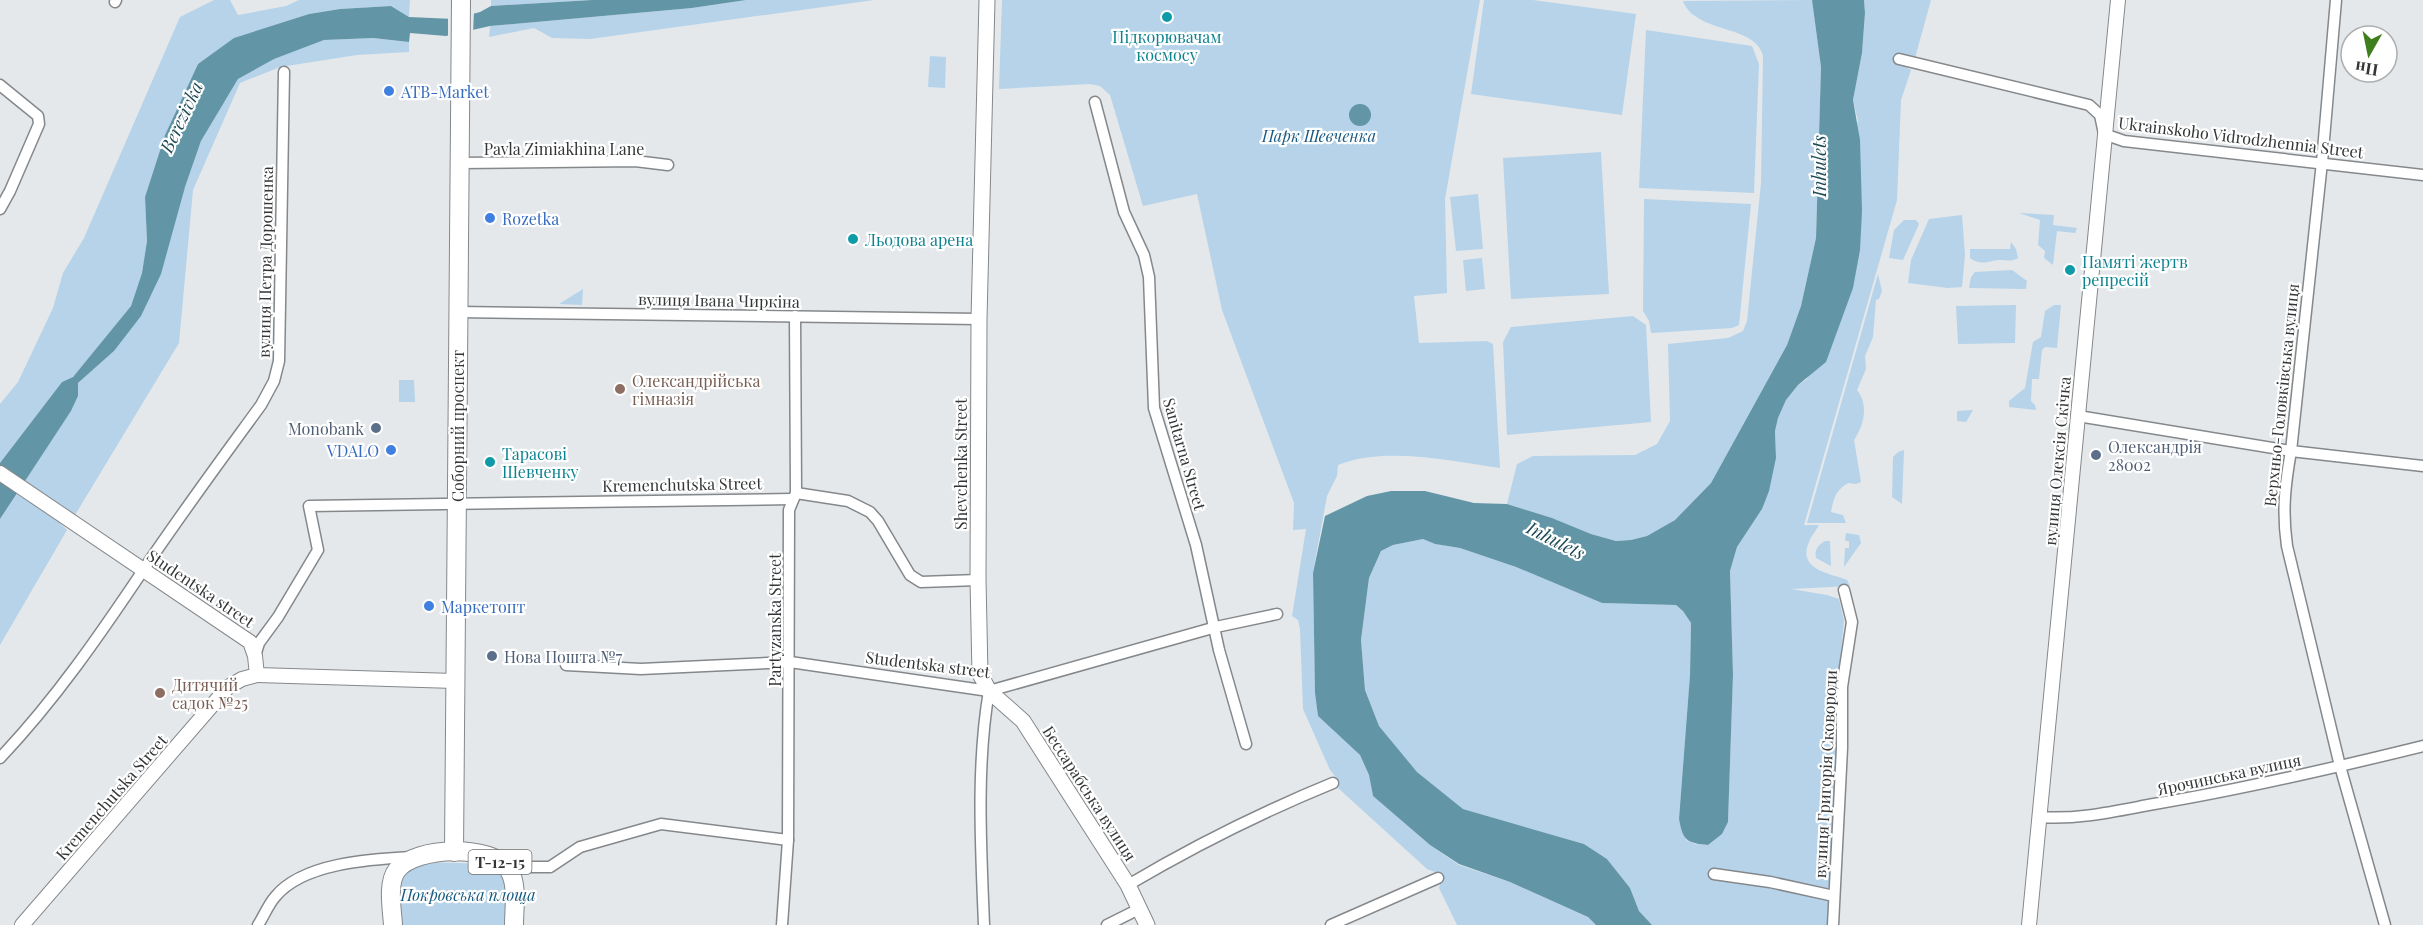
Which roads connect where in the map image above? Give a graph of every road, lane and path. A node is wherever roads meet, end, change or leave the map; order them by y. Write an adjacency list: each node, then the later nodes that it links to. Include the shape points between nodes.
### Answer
1 (461, 0): 11 (highway, Соборний проспект / Т-12-15)
2 (987, 0): 17 (main road, Shevchenka Street)
3 (2118, 0): 9 (street, вулиця Олексія Скічка)
4 (2336, 0): 10 (street, Верхньо-Головківська вулиця)
5 (1899, 59): 9 (street, Ukrainskoho Vidrodzhennia Street, via 2089,105 2100,115)
6 (284, 72): 24 (street, вулиця Петра Дорошенка, via 279,362 274,381)
7 (0, 85): 14 (street, via 38,116 39,124)
8 (1095, 102): 28 (street, Sanitarna Street, via 1124,212 1144,255 1149,277 1154,408 1196,545)
9 (2104, 134): 10 (street, Ukrainskoho Vidrodzhennia Street, via 2124,141); 18 (street, вулиця Олексія Скічка)
10 (2322, 162): 13 (street, Ukrainskoho Vidrodzhennia Street); 19 (street, Верхньо-Головківська вулиця)
11 (459, 163): 12 (street, Pavla Zimiakhina Lane, via 635,161); 15 (highway, Соборний проспект / Т-12-15)
12 (668, 165)
13 (2423, 175)
14 (0, 209)
15 (458, 312): 16 (street, вулиця Івана Чиркіна); 23 (highway, Соборний проспект / Т-12-15)
16 (795, 316): 17 (street, вулиця Івана Чиркіна); 22 (street, Partyzanska Street)
17 (979, 319): 25 (main road, Shevchenka Street)
18 (2078, 416): 19 (street); 40 (street, вулиця Олексія Скічка)
19 (2291, 451): 20 (street); 38 (street, Верхньо-Головківська вулиця, via 2283,496 2287,546)
20 (2423, 466)
21 (0, 473): 24 (street, Studentska street)
22 (794, 496): 23 (street, Kremenchutska Street); 25 (street, Kremenchutska Street, via 848,501 870,512 910,575 921,582); 30 (street, Partyzanska Street, via 789,510)
23 (457, 503): 29 (street, Kremenchutska Street, via 309,506 318,550 259,643); 33 (highway, Соборний проспект / Т-12-15)
24 (144, 569): 29 (street, Studentska street, via 250,642); 37 (street, вулиця Петра Дорошенка, via 102,633 32,724)
25 (978, 580): 34 (main road, Shevchenka Street, via 980,674)
26 (1844, 590): 48 (street, вулиця Григорія Сковороди, via 1852,622 1842,687)
27 (1277, 614): 28 (street, Studentska street)
28 (1216, 627): 34 (street, Studentska street); 35 (street, Sanitarna Street)
29 (255, 656): 32 (street)
30 (790, 662): 31 (street, Studentska street, via 641,669); 34 (street, Studentska street); 41 (street, Partyzanska Street)
31 (566, 665)
32 (257, 675): 33 (street); 50 (street, Kremenchutska Street, via 228,687)
33 (455, 681): 42 (highway, Соборний проспект / Т-12-15)
34 (989, 691): 47 (main road, Бессарабська вулиця, via 1023,721); 55 (street, Shevchenka Street, via 982,787)
35 (1246, 744)
36 (2423, 746): 38 (street, Ярочинська вулиця)
37 (0, 758)
38 (2340, 766): 40 (street, Ярочинська вулиця, via 2087,816); 61 (street, Верхньо-Головківська вулиця)
39 (1333, 783): 47 (street, via 1195,846)
40 (2040, 817): 60 (street, вулиця Олексія Скічка)
41 (788, 840): 44 (street, via 661,824 580,847 550,867); 54 (street, Partyzanska Street)
42 (454, 852): 43 (highway, Т-12-15, via 435,851); 44 (highway, Т-12-15, via 474,853)
43 (420, 856): 51 (street, via 367,860 313,872 276,896); 52 (highway, Т-12-15, via 397,869 392,880)
44 (507, 867): 53 (highway, Т-12-15, via 513,880)
45 (1714, 874): 48 (street)
46 (1438, 878): 58 (street)
47 (1128, 885): 49 (main road, Бессарабська вулиця)
48 (1834, 896): 59 (street, вулиця Григорія Сковороди)
49 (1139, 909): 56 (street); 57 (main road, Бессарабська вулиця)
50 (22, 925)
51 (258, 925)
52 (393, 925)
53 (514, 925)
54 (782, 925)
55 (984, 925)
56 (1107, 925)
57 (1146, 925)
58 (1332, 925)
59 (1833, 925)
60 (2029, 925)
61 (2385, 925)

